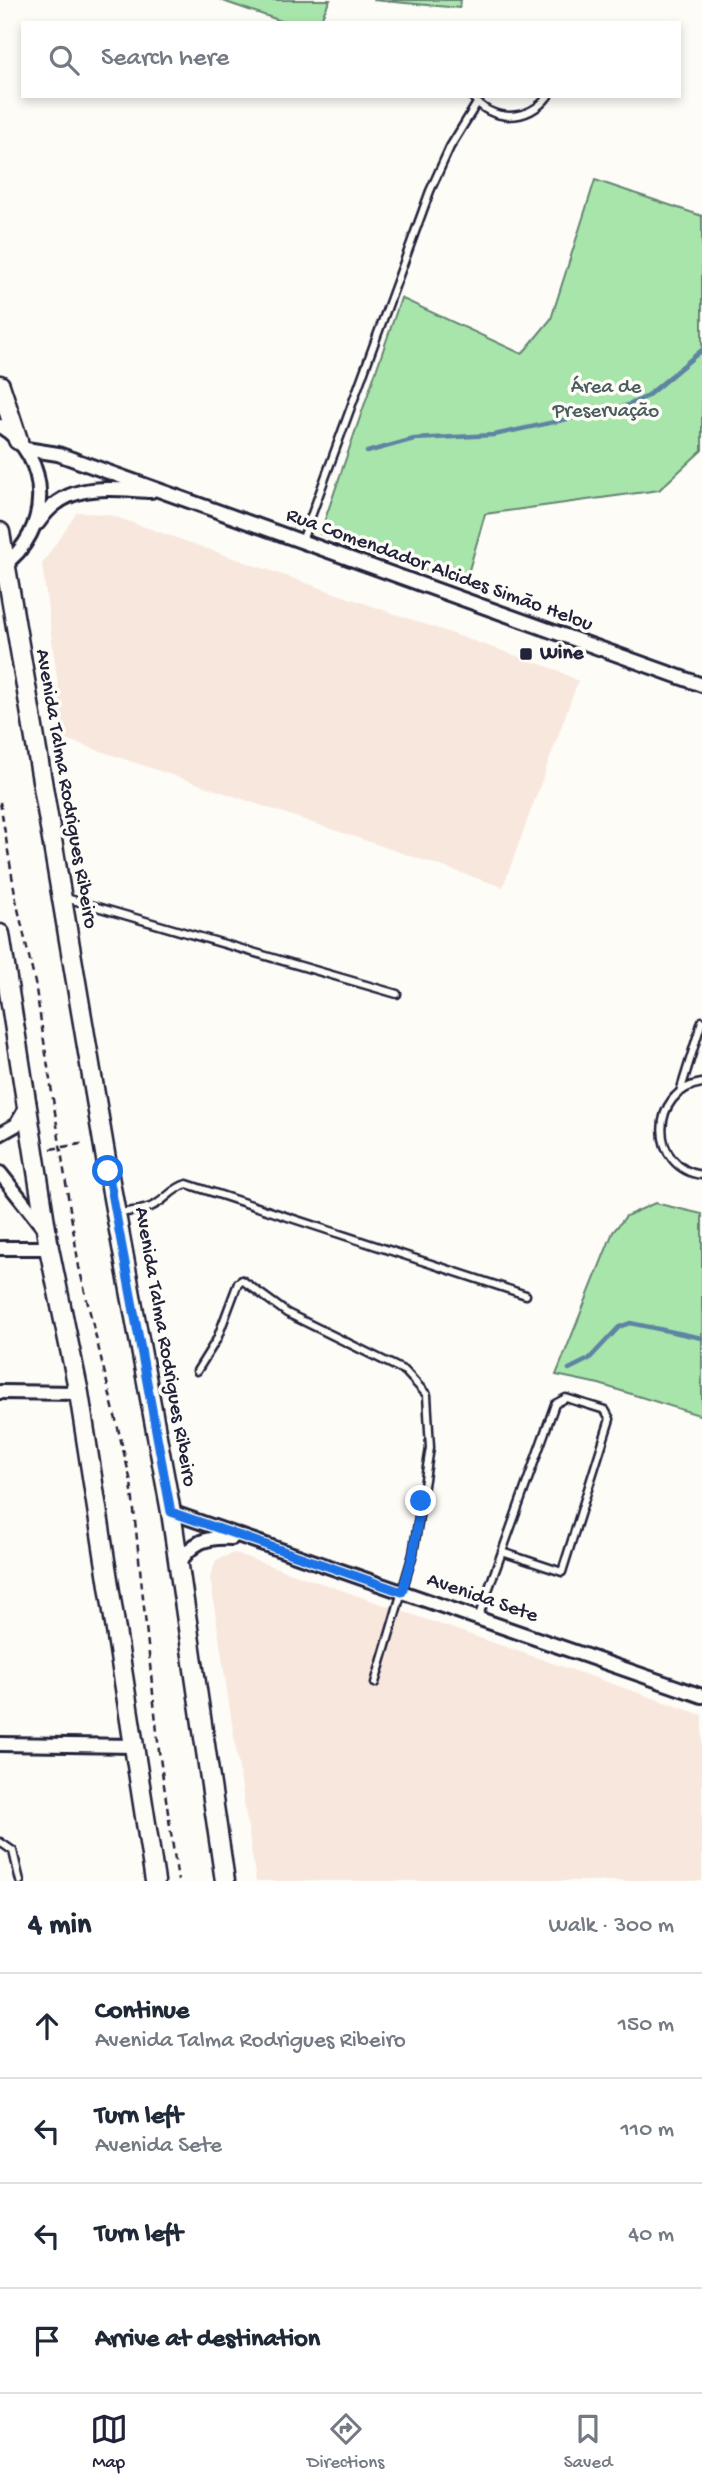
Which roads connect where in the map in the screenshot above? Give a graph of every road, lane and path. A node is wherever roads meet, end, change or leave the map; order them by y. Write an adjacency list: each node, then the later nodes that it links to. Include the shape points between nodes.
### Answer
1 (473, 98): 3 (lane)
2 (546, 98): 3 (lane, via 531,112 517,117 489,112)
3 (477, 103): 10 (lane, via 430,191)
4 (0, 385): 6 (main road)
5 (0, 426): 6 (street)
6 (22, 445): 7 (street, Rua Comendador Alcides Simão Helou); 9 (street, via 39,484 39,509)
7 (163, 491): 9 (street, Rua Comendador Alcides Simão Helou, via 79,490 51,508); 10 (street, Rua Comendador Alcides Simão Helou)
8 (0, 532): 11 (main road, Avenida Talma Rodrigues Ribeiro)
9 (32, 532): 11 (street, Rua Comendador Alcides Simão Helou)
10 (302, 543): 12 (street, Rua Comendador Alcides Simão Helou)
11 (3, 565): 14 (main road, Avenida Talma Rodrigues Ribeiro)
12 (702, 685)
13 (0, 802): 23 (path, via 35,983)
14 (61, 897): 16 (lane); 22 (main road, Avenida Talma Rodrigues Ribeiro)
15 (0, 934): 20 (main road)
16 (397, 994)
17 (702, 1021): 19 (lane)
18 (702, 1083): 19 (lane)
19 (680, 1091): 26 (lane, via 662,1116 664,1147 684,1170)
20 (29, 1103): 21 (street, via 16,1125); 24 (main road)
21 (0, 1135)
22 (103, 1140): 23 (path); 27 (main road, Avenida Talma Rodrigues Ribeiro)
23 (60, 1148): 24 (path); 47 (path, via 79,1267 131,1482 159,1751)
24 (36, 1152): 28 (main road)
25 (0, 1173): 28 (street)
26 (702, 1175)
27 (116, 1213): 30 (lane, via 143,1210 173,1188 187,1184); 34 (main road, Avenida Talma Rodrigues Ribeiro)
28 (48, 1240): 29 (street); 33 (main road)
29 (0, 1248)
30 (526, 1295)
31 (197, 1371): 38 (lane, via 217,1339 242,1280 287,1313 405,1371 427,1395 430,1448 413,1554)
32 (0, 1392): 33 (street)
33 (79, 1393): 43 (main road)
34 (171, 1512): 35 (street, Avenida Sete); 37 (main road, Avenida Talma Rodrigues Ribeiro)
35 (250, 1539): 37 (street, Avenida Sete, via 210,1536 188,1548); 38 (street, Avenida Sete)
36 (502, 1552): 36 (lane, via 555,1404 566,1398 605,1410 610,1419 562,1572); 39 (lane)
37 (178, 1565): 48 (main road, Avenida Talma Rodrigues Ribeiro)
38 (402, 1592): 39 (street, Avenida Sete); 40 (lane)
39 (478, 1618): 41 (street, Avenida Sete)
40 (375, 1683)
41 (702, 1696)
42 (0, 1744): 43 (street)
43 (135, 1746): 46 (main road)
44 (0, 1842): 45 (lane, via 13,1851)
45 (20, 1881)
46 (155, 1881)
47 (178, 1881)
48 (225, 1881)

